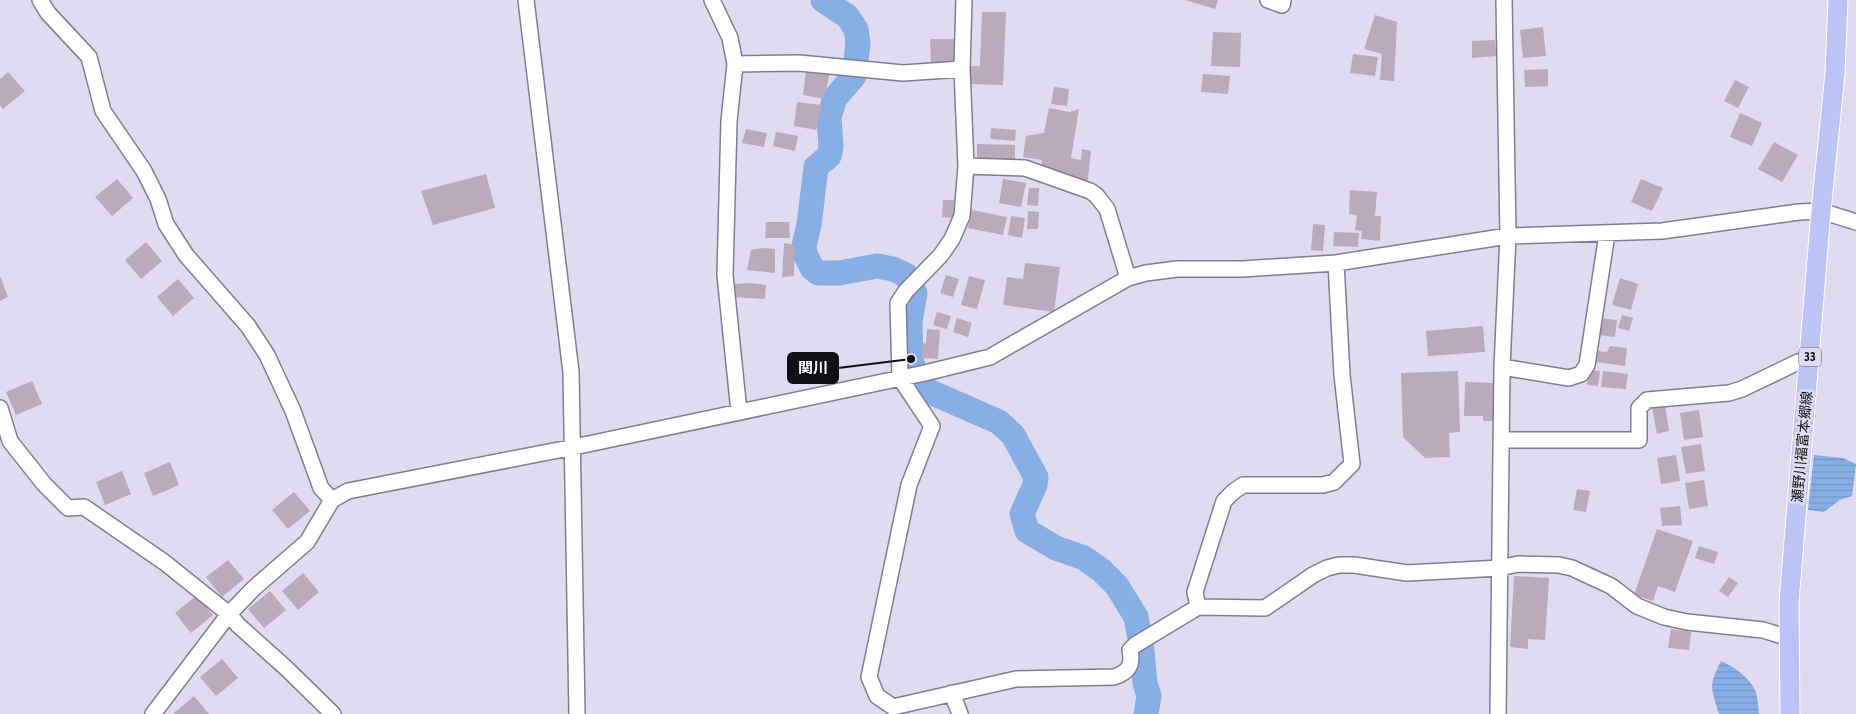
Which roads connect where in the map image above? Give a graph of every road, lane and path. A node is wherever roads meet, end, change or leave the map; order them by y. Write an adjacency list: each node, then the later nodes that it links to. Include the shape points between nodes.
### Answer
1 (526, 0): 24 (street, via 571,372)
2 (712, 0): 9 (street, via 730,38)
3 (964, 0): 10 (street)
4 (1268, 0): 5 (street, via 1282,4)
5 (1283, 0)
6 (1504, 0): 15 (street)
7 (1838, 0): 12 (main road, 瀬野川福富本郷線 / 33, via 1835,73)
8 (46, 4): 25 (street, via 89,57 103,112 144,171 158,198 166,224 186,255 248,326 267,356 293,411 320,488)
9 (735, 64): 10 (street, via 800,63 903,73); 22 (street, via 729,121 725,275)
10 (962, 68): 11 (street)
11 (966, 166): 17 (street, via 1025,168 1096,195 1108,208); 20 (street, via 962,216 952,239 898,303)
12 (1821, 211): 13 (street); 14 (street, via 1662,231); 18 (main road, 瀬野川福富本郷線 / 33)
13 (1856, 222)
14 (1607, 234): 15 (street); 19 (street, via 1587,365 1581,374 1569,378)
15 (1508, 236): 16 (street); 19 (street)
16 (1336, 263): 17 (street, via 1177,269); 27 (street, via 1342,375 1352,464 1334,482 1323,485 1243,485 1224,501 1195,592)
17 (1128, 278): 20 (street, via 990,357)
18 (1809, 361): 23 (street, via 1798,362 1736,391 1647,400 1639,408 1639,440); 29 (main road, 瀬野川福富本郷線 / 33, via 1789,602)
19 (1502, 367): 23 (street)
20 (904, 377): 22 (street); 30 (street, via 932,426 909,485 869,677 877,696 893,707)
21 (0, 408): 28 (street, via 10,440 44,484 68,508 84,507 164,562)
22 (740, 412): 24 (street)
23 (1501, 440): 26 (street)
24 (574, 447): 25 (street, via 348,491); 33 (street)
25 (332, 500): 28 (street, via 307,542)
26 (1500, 568): 27 (street, via 1407,573 1339,565 1313,575 1265,608); 29 (street, via 1518,564 1572,568 1611,586 1637,606 1664,617 1763,630); 35 (street)
27 (1198, 607): 30 (street, via 1135,645 1130,650 1131,667 1124,674 1114,677 1016,679)
28 (229, 614): 31 (street); 32 (street)
29 (1789, 638): 36 (main road, 瀬野川福富本郷線 / 33)
30 (952, 693): 34 (street)
31 (153, 714)
32 (333, 714)
33 (577, 714)
34 (960, 714)
35 (1498, 714)
36 (1790, 714)

